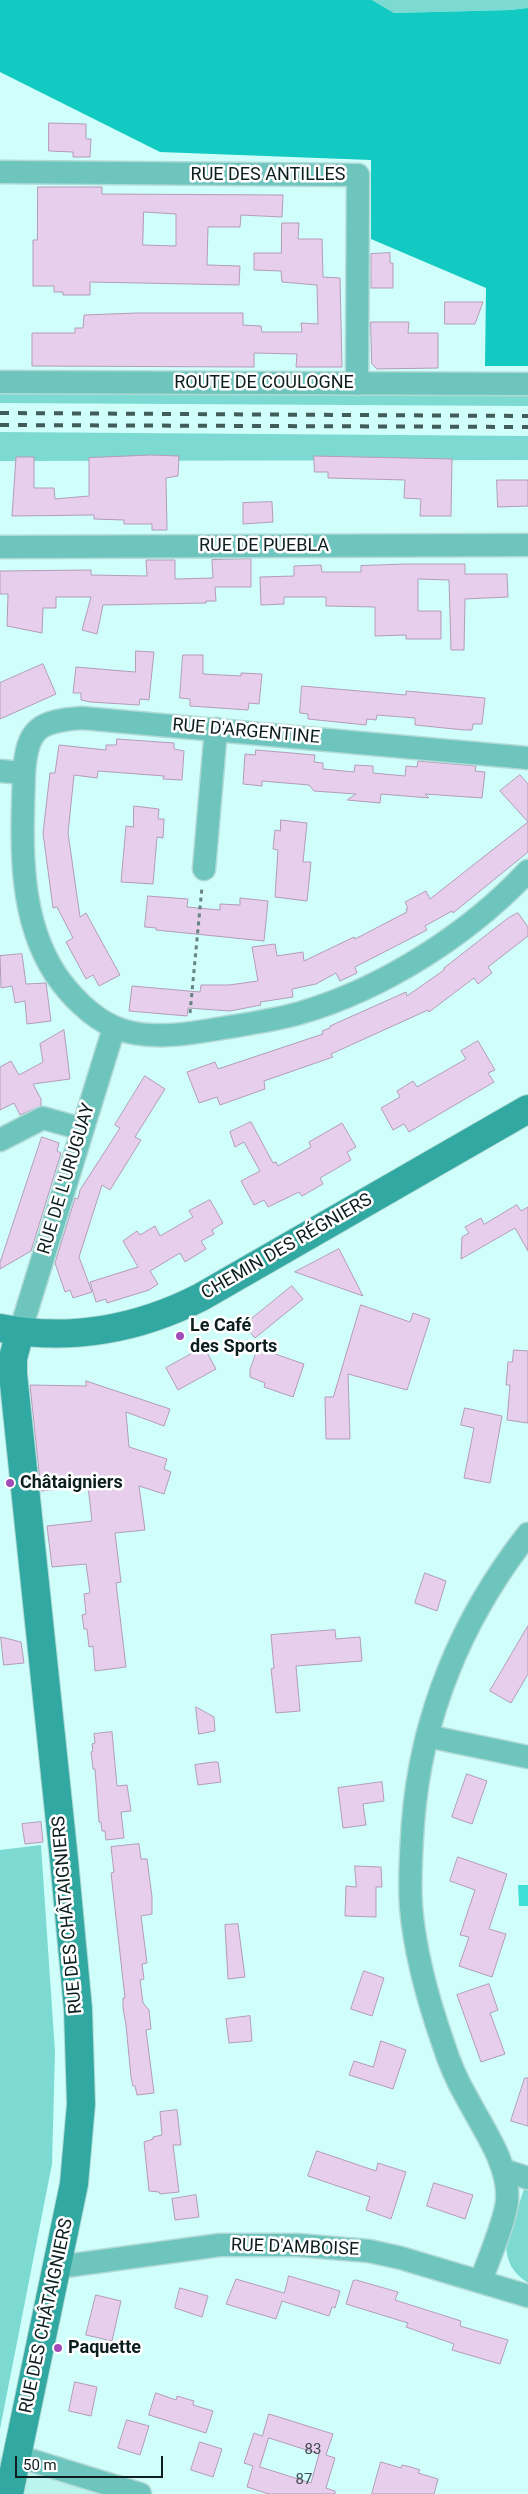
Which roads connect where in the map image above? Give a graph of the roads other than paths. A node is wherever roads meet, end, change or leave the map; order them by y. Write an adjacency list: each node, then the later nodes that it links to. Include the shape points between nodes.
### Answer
1 (0, 172): 3 (street, RUE DES ANTILLES, via 358,175)
2 (0, 382): 3 (street, ROUTE DE COULOGNE)
3 (357, 384): 4 (street, ROUTE DE COULOGNE)
4 (528, 384)
5 (528, 546): 6 (street, RUE DE PUEBLA)
6 (0, 547)
7 (216, 730): 8 (street, RUE D'ARGENTINE); 10 (street, RUE D'ARGENTINE, via 96,718 58,720 39,727 32,734 27,743); 11 (street)
8 (528, 758)
9 (0, 771): 10 (street)
10 (24, 773): 13 (street, via 23,855 27,894 39,940 56,974 69,991)
11 (204, 869)
12 (528, 871): 13 (street, via 466,927 412,962 331,1002 292,1015 188,1033 153,1035)
13 (114, 1028): 15 (street, RUE DE L'URUGUAY)
14 (528, 1109): 17 (street, CHEMIN DES RÉGNIERS, via 166,1314 105,1330 69,1333)
15 (82, 1129): 16 (street, via 42,1118); 17 (street, RUE DE L'URUGUAY)
16 (0, 1140)
17 (10, 1330): 23 (street, RUE DES CHÂTAIGNIERS, via 78,2009 81,2080 77,2169)
18 (528, 1534): 19 (street, via 494,1581 459,1644)
19 (427, 1736): 20 (street); 21 (street, via 416,1786 411,1907 420,1958 444,2046)
20 (528, 1757)
21 (503, 2170): 22 (street); 24 (street, via 507,2202)
22 (528, 2178)
23 (58, 2267): 24 (street, RUE D'AMBOISE, via 220,2245 288,2244 369,2251); 26 (street, RUE DES CHÂTAIGNIERS)
24 (481, 2282): 25 (street, RUE D'AMBOISE)
25 (528, 2296)
26 (17, 2456): 27 (street, RUE DES CHÂTAIGNIERS); 28 (street)
27 (9, 2494)
28 (140, 2494)

